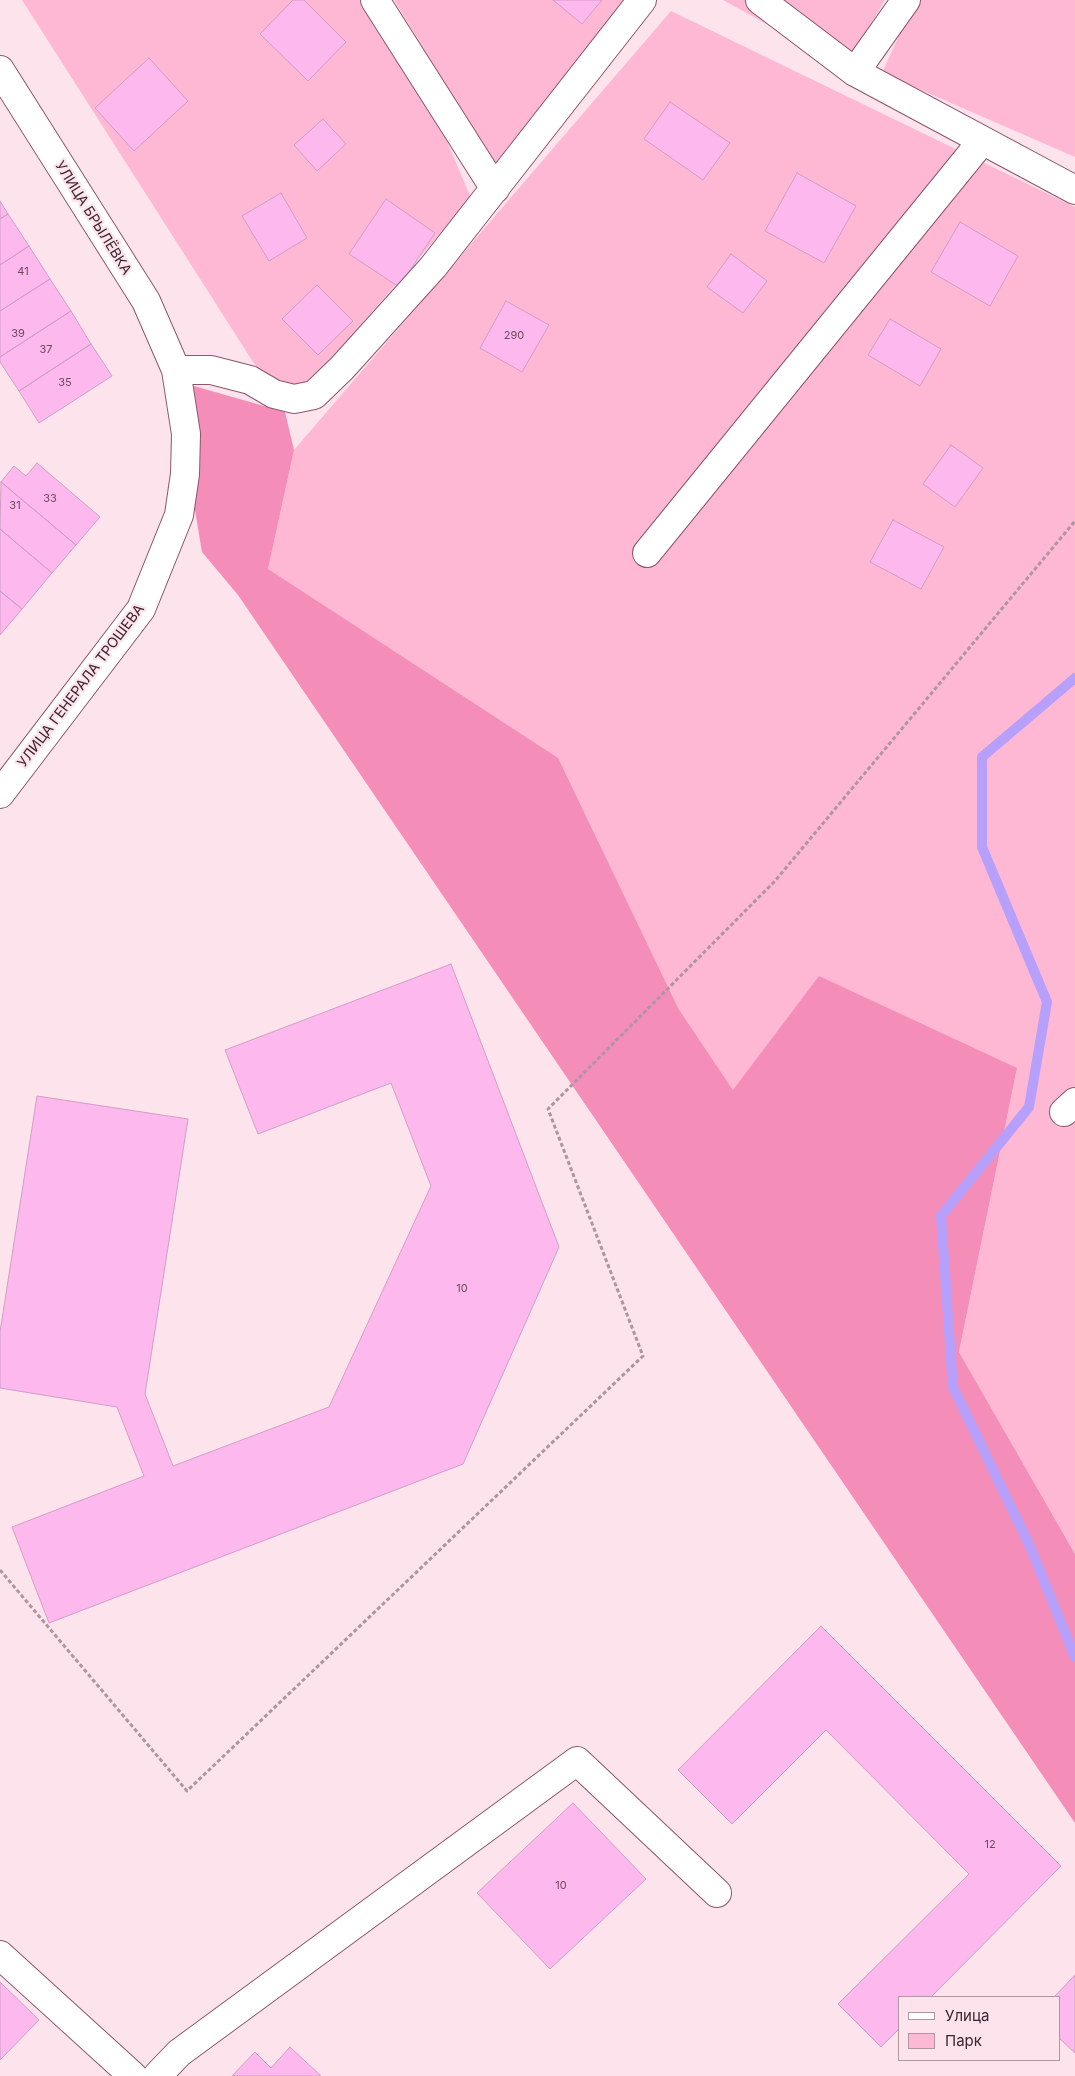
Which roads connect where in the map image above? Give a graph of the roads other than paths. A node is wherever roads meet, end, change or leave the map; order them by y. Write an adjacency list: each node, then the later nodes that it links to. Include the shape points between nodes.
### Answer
1 (375, 0): 8 (street)
2 (642, 0): 8 (street)
3 (760, 0): 5 (street)
4 (906, 0): 5 (street)
5 (855, 72): 7 (street)
6 (3, 80): 10 (street, УЛИЦА БРЫЛЁВКА, via 146,301)
7 (982, 141): 9 (street); 11 (street)
8 (494, 189): 10 (street, via 433,267 314,395 294,399 274,394 250,380 211,370)
9 (1075, 190)
10 (176, 370): 12 (street, УЛИЦА ГЕНЕРАЛА ТРОШЕВА, via 186,434 179,515 141,609)
11 (648, 553)
12 (0, 794)
13 (717, 1894): 16 (street, via 577,1761 179,2052)
14 (0, 1954): 15 (street)
15 (132, 2076)
16 (157, 2076)

